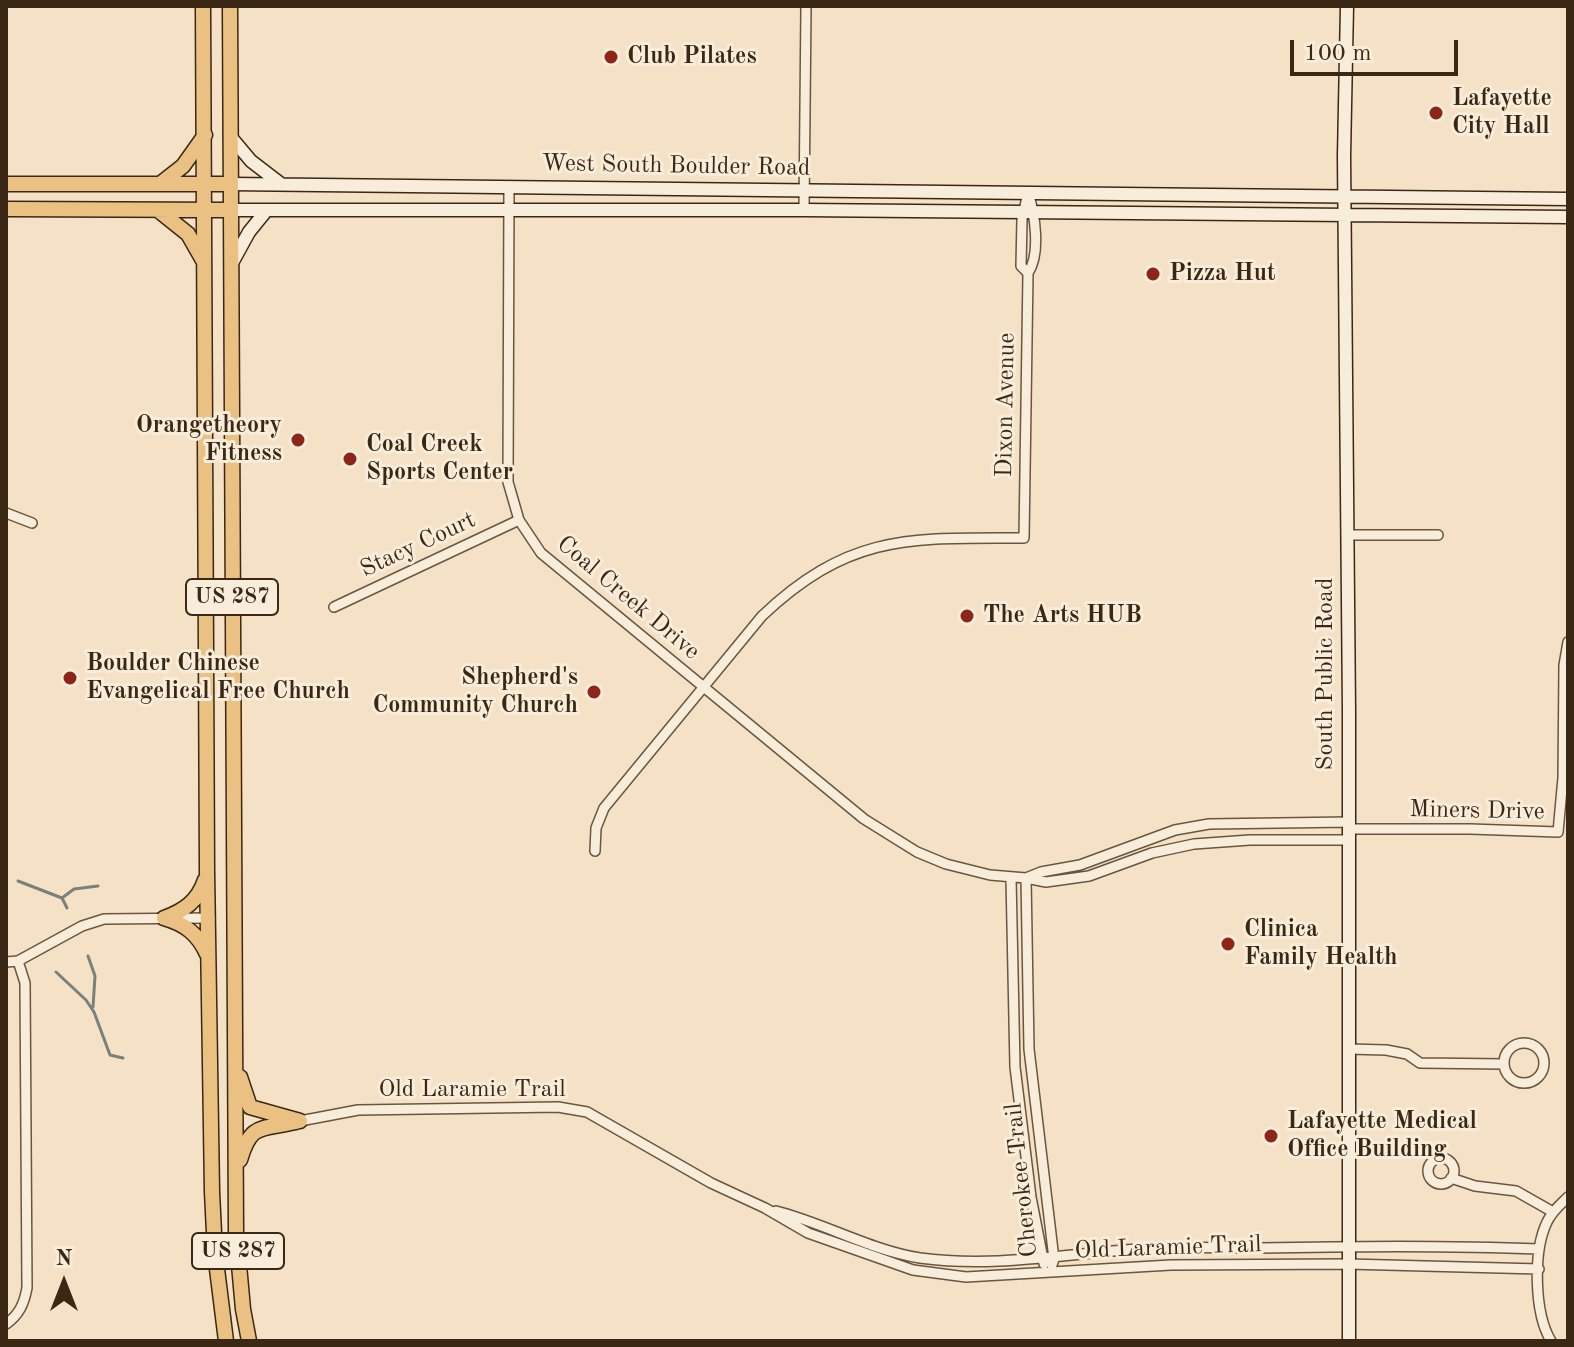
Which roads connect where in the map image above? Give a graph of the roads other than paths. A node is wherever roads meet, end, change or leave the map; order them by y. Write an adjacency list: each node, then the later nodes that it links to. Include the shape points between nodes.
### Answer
1 (203, 6): 5 (main road, US 287)
2 (230, 6): 6 (main road, US 287)
3 (806, 6): 13 (street)
4 (1347, 6): 15 (main road, South Public Road)
5 (205, 135): 8 (main road, via 183,166); 9 (main road, US 287)
6 (230, 136): 10 (main road, US 287); 11 (main road)
7 (6, 184): 8 (main road, West South Boulder Road)
8 (160, 184): 9 (main road, West South Boulder Road)
9 (205, 184): 10 (main road, West South Boulder Road); 20 (main road, US 287)
10 (231, 184): 11 (main road, West South Boulder Road); 21 (main road, US 287)
11 (281, 184): 12 (main road, West South Boulder Road)
12 (509, 186): 13 (main road, West South Boulder Road); 18 (street, Coal Creek Drive)
13 (804, 189): 14 (main road, West South Boulder Road); 22 (street)
14 (1028, 193): 15 (main road, West South Boulder Road); 24 (street, Dixon Avenue)
15 (1345, 196): 16 (main road, West South Boulder Road); 25 (main road, South Public Road)
16 (1568, 199)
17 (6, 209): 19 (main road, West South Boulder Road)
18 (509, 209): 22 (main road, West South Boulder Road); 23 (main road, West South Boulder Road); 30 (street, Coal Creek Drive, via 508,482)
19 (158, 210): 20 (main road, West South Boulder Road); 27 (main road, via 188,234)
20 (205, 210): 21 (main road, West South Boulder Road); 27 (main road, US 287)
21 (231, 210): 23 (main road, West South Boulder Road); 28 (main road, US 287)
22 (804, 210): 24 (main road, West South Boulder Road)
23 (266, 211): 28 (main road)
24 (1029, 213): 25 (main road, West South Boulder Road); 36 (street, Dixon Avenue, via 1021,266 1028,273 1024,538 925,538 849,556 787,593)
25 (1345, 214): 26 (main road, West South Boulder Road); 32 (main road, South Public Road)
26 (1568, 217)
27 (204, 262): 39 (main road, US 287)
28 (231, 266): 44 (main road, US 287)
29 (6, 513): 31 (street)
30 (519, 520): 34 (street, Stacy Court); 36 (street, Coal Creek Drive, via 541,553)
31 (32, 523)
32 (1347, 535): 33 (street); 37 (main road, South Public Road)
33 (1438, 535)
34 (334, 607)
35 (1568, 642): 37 (street, Miners Drive, via 1558,832)
36 (703, 687): 38 (street, via 604,808); 40 (street, Coal Creek Drive, via 864,819 917,852 962,870)
37 (1349, 830): 41 (street, via 1173,847 1071,879); 41 (street, via 1209,824); 48 (main road, South Public Road)
38 (595, 851)
39 (207, 870): 42 (main road, via 193,902); 43 (main road, US 287)
40 (1011, 878): 41 (street, Coal Creek Drive); 60 (street, Cherokee Trail, via 1015,1067)
41 (1026, 878): 59 (street, Cherokee Trail, via 1029,1049)
42 (164, 918): 43 (street); 45 (street, via 104,919); 47 (main road, via 194,934)
43 (210, 918): 44 (main road, via 221,928); 47 (main road, US 287)
44 (233, 956): 49 (main road, US 287)
45 (18, 961): 46 (street); 64 (street, via 25,983 27,1288 24,1303)
46 (6, 962)
47 (209, 967): 66 (main road, US 287, via 213,1227)
48 (1348, 1049): 50 (street, via 1407,1054 1420,1063); 57 (main road, South Public Road)
49 (234, 1058): 51 (main road, via 250,1107); 52 (main road, US 287)
50 (1504, 1064): 50 (street, via 1512,1079 1528,1083 1542,1073 1544,1062 1537,1047 1526,1043 1510,1048)
51 (300, 1121): 52 (main road, via 262,1128 246,1138); 55 (street, Old Laramie Trail, via 358,1110 558,1107 587,1112)
52 (235, 1175): 67 (main road, US 287)
53 (1451, 1178): 56 (street, via 1516,1191)
54 (1568, 1197): 56 (street)
55 (765, 1208): 60 (street, Old Laramie Trail, via 917,1257 976,1263); 63 (street, Old Laramie Trail, via 808,1233 913,1270 966,1277)
56 (1553, 1212): 58 (street)
57 (1348, 1246): 58 (street, Old Laramie Trail); 59 (street, Old Laramie Trail, via 1138,1249); 61 (main road, South Public Road)
58 (1539, 1249): 62 (street)
59 (1054, 1259): 60 (street, Old Laramie Trail); 63 (street, Cherokee Trail)
60 (1042, 1260): 63 (street, Cherokee Trail)
61 (1348, 1264): 62 (street, Old Laramie Trail); 63 (street, Old Laramie Trail, via 1118,1266); 68 (main road, South Public Road)
62 (1539, 1269): 65 (street, via 1539,1309)
63 (1050, 1272)
64 (6, 1324)
65 (1549, 1340)
66 (226, 1341)
67 (249, 1341)
68 (1349, 1341)

